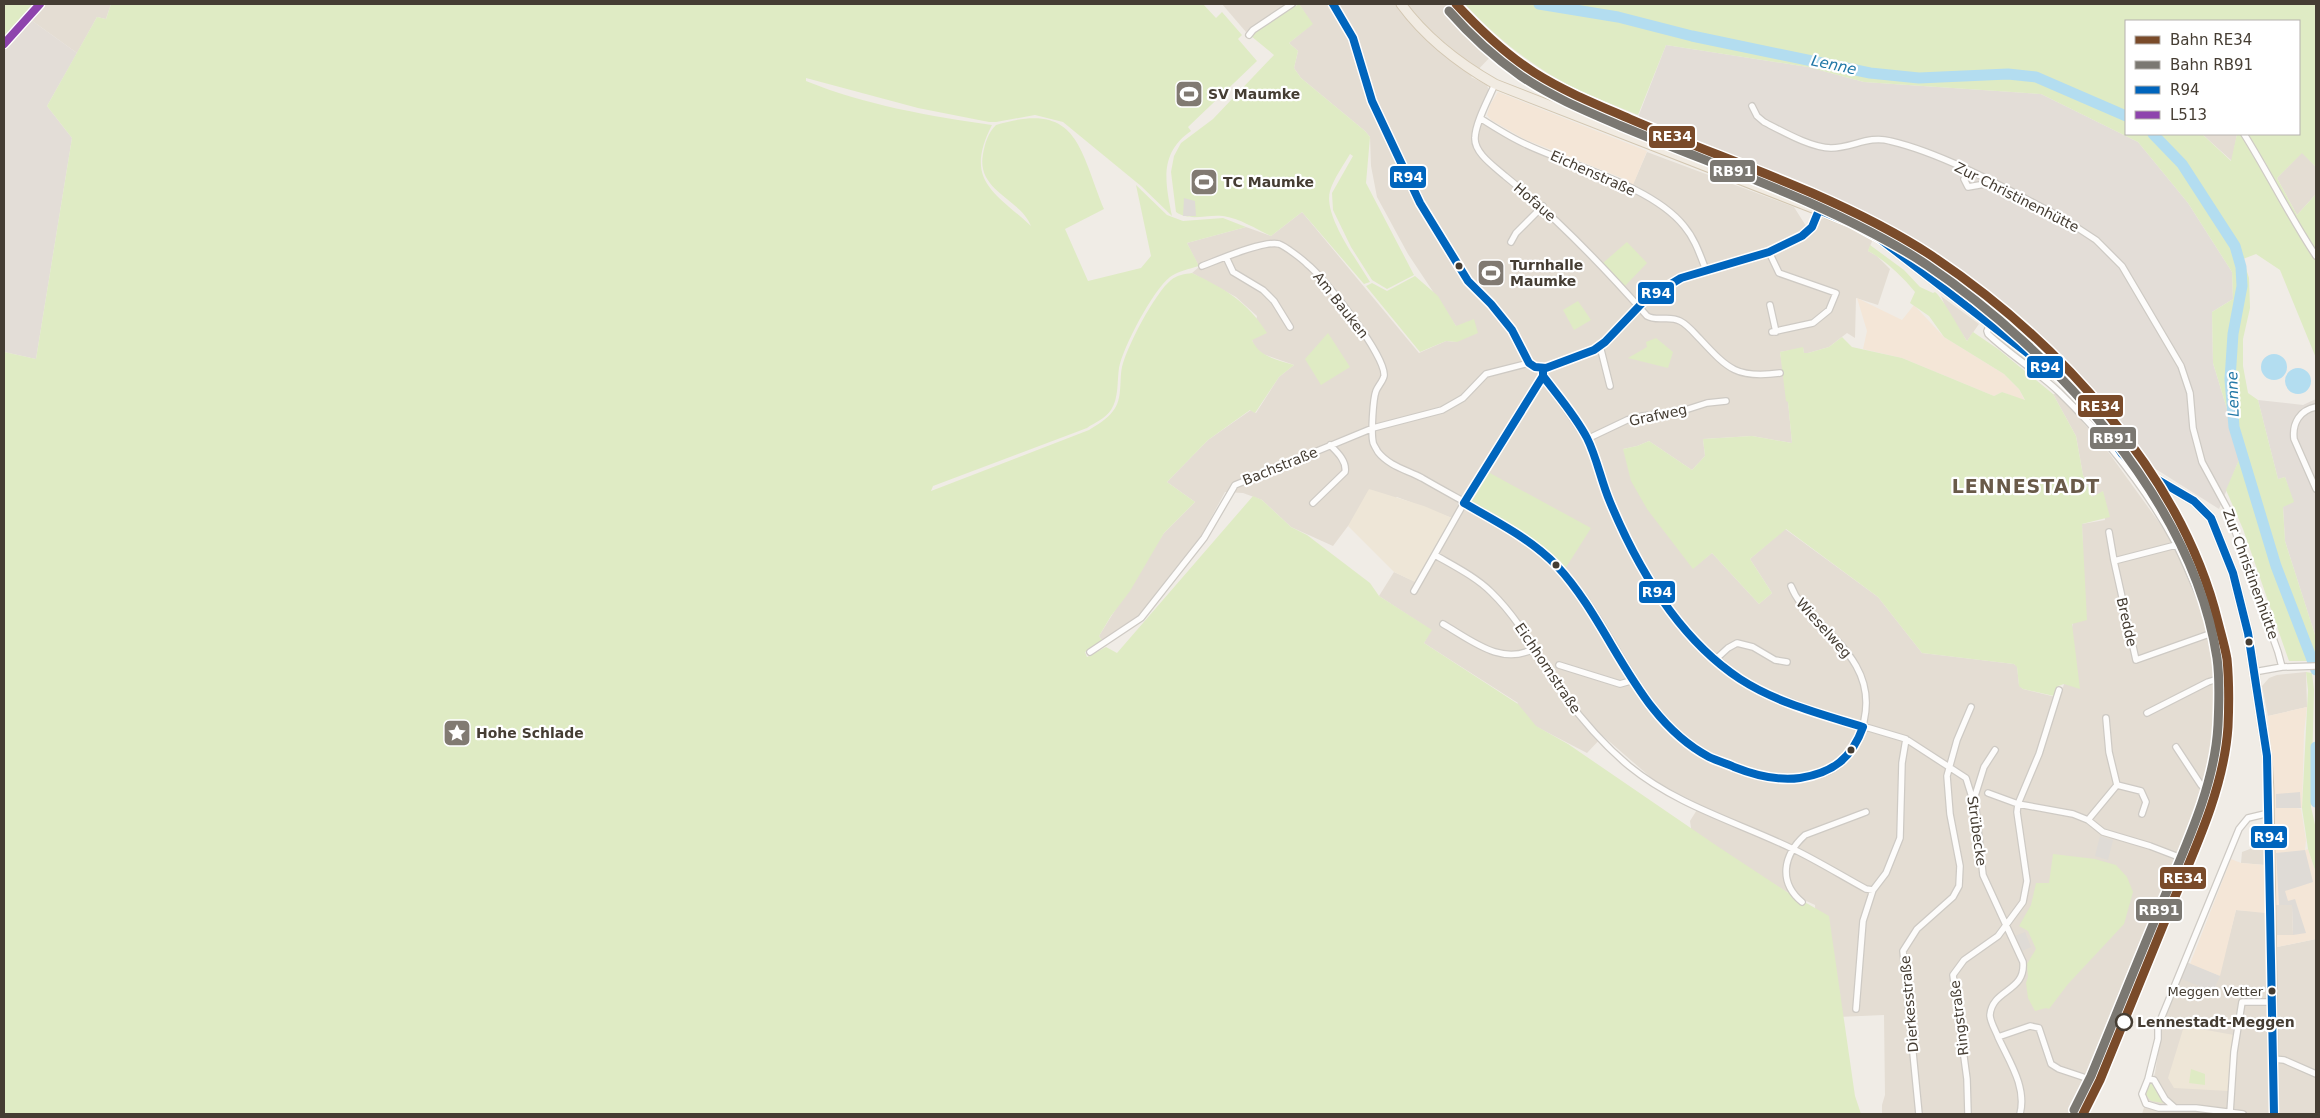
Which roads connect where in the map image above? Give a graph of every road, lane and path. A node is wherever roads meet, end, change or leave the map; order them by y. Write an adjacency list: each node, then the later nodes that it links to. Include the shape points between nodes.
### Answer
1 (40, 4): 6 (main road)
2 (1292, 4): 5 (street)
3 (1333, 4): 26 (street, via 1353,38 1372,101 1420,203 1468,281 1512,330)
4 (1401, 4): 7 (main road, via 1445,51)
5 (1249, 35)
6 (4, 44)
7 (1495, 84): 9 (street, Hofaue); 14 (main road)
8 (1752, 106): 11 (street, Zur Christinenhütte, via 1764,122 1818,146 1838,147 1879,138 1904,144)
9 (1480, 118): 13 (street, Hofaue, via 1474,138 1481,153); 20 (street, Eichenstraße, via 1523,143 1626,185 1660,206 1693,238)
10 (2245, 135): 17 (street)
11 (1970, 172): 12 (street, Zur Christinenhütte); 12 (street, via 1964,179 1968,187)
12 (1992, 183): 53 (street, Zur Christinenhütte, via 2081,228 2110,252 2134,284 2186,378 2200,455 2230,516)
13 (1543, 206): 15 (street); 22 (street, Hofaue)
14 (1819, 210): 16 (street, via 1807,233); 23 (main road, via 1880,239)
15 (1511, 242)
16 (1769, 252): 20 (street); 21 (street, via 1774,267 1785,276 1836,293 1829,310 1818,320 1774,332)
17 (2316, 256)
18 (1226, 258): 19 (street, Am Bauken); 24 (street, via 1233,272 1263,290 1274,301); 33 (street, Am Bauken, via 1262,245 1279,244 1322,278 1373,345 1383,365 1384,376 1375,393)
19 (1202, 266)
20 (1706, 270): 22 (street, via 1663,287)
21 (1770, 305)
22 (1639, 307): 25 (street); 28 (street, Hofaue, via 1650,318 1671,317 1682,322 1730,368 1758,376)
23 (1990, 325): 40 (street, via 1988,334 2053,387 2091,427 2141,490); 54 (main road, via 2066,383 2097,417 2126,460 2208,513 2238,591)
24 (1290, 327)
25 (1600, 346): 27 (street); 30 (street)
26 (1529, 363): 27 (street); 33 (street, Bachstraße, via 1490,372 1463,398 1442,410)
27 (1543, 369): 29 (street)
28 (1780, 373)
29 (1543, 376): 34 (street); 38 (street)
30 (1610, 386)
31 (1726, 401): 34 (street, Grafweg, via 1627,420)
32 (2316, 407): 36 (street, via 2298,418 2293,432)
33 (1374, 428): 35 (street, Bachstraße); 38 (street, Wieselweg, via 1373,443 1387,461)
34 (1587, 438): 49 (street, Strübecke, via 1612,506 1658,596 1679,623)
35 (1330, 445): 37 (street, via 1341,456 1346,472); 48 (street, Bachstraße, via 1235,485 1204,538 1141,618)
36 (2316, 489)
37 (1313, 503)
38 (1464, 503): 41 (street); 56 (street, Wieselweg, via 1532,543 1559,567 1586,602)
39 (2109, 532): 42 (street, Bredde)
40 (2176, 545): 42 (street); 46 (street)
41 (1435, 555): 44 (street); 47 (street, Eichhornstraße, via 1490,591 1517,620)
42 (2114, 561): 46 (street, Bredde, via 2136,660)
43 (1791, 586): 61 (street, Wieselweg, via 1798,601 1848,653 1860,672 1867,696)
44 (1414, 591)
45 (1443, 624): 47 (street, via 1505,655 1524,654)
46 (2215, 632): 55 (street)
47 (1534, 648): 75 (street, Eichhornstraße, via 1586,723 1636,771 1673,796 1709,814)
48 (1090, 652)
49 (1716, 659): 50 (street, via 1736,643); 61 (street, Strübecke, via 1740,679 1769,694)
50 (1787, 662)
51 (1560, 665): 56 (street, via 1620,684)
52 (2316, 666): 53 (street)
53 (2282, 667): 54 (street)
54 (2254, 672): 72 (main road, via 2267,756)
55 (2224, 677): 59 (street); 67 (street, via 2222,726)
56 (1634, 680): 61 (street, Wieselweg, via 1653,709 1676,733 1717,762 1758,774 1798,779 1829,772 1853,752)
57 (2059, 690): 70 (street, Ringstraße, via 2039,754)
58 (1971, 707): 65 (street)
59 (2147, 713)
60 (2106, 718): 66 (street, via 2109,752)
61 (1863, 727): 62 (street, Strübecke)
62 (1906, 739): 65 (street, Strübecke); 77 (street, via 1902,763 1900,838 1886,873)
63 (2176, 747): 67 (street, via 2201,785)
64 (1995, 750): 69 (street, via 1984,767)
65 (1950, 766): 69 (street, Strübecke, via 1966,778); 90 (street, Dierkesstraße, via 1948,794 1960,866 1959,886 1953,897 1917,929 1903,951)
66 (2117, 785): 73 (street, via 2142,791 2146,802); 74 (street)
67 (2210, 792): 76 (street)
68 (1988, 793): 70 (street)
69 (1974, 800): 79 (street, Strübecke, via 1983,875)
70 (2018, 804): 74 (street, via 2073,814); 79 (street, Ringstraße, via 2027,881 2023,902)
71 (1866, 812): 75 (street, via 1804,835)
72 (2269, 813): 80 (main road); 85 (street, via 2248,818 2239,829 2158,1026 2158,1040)
73 (2142, 814)
74 (2088, 820): 76 (street, via 2103,832)
75 (1793, 849): 77 (street, Eichhornstraße); 78 (street, via 1786,876 1792,894)
76 (2184, 859): 86 (street)
77 (1873, 890): 81 (street, via 1863,921)
78 (1802, 902)
79 (2006, 925): 82 (street, Strübecke, via 2023,962 2024,975 1993,1005 1990,1017); 91 (street, Ringstraße, via 1998,936 1964,960 1953,975 1967,1079)
80 (2272, 1002): 83 (main road); 89 (street, via 2242,1002 2234,1052)
81 (1856, 1009)
82 (1998, 1037): 86 (street, via 2030,1026 2039,1028 2051,1064 2059,1070); 92 (street, via 2017,1077 2021,1094)
83 (2273, 1059): 84 (street, via 2284,1060); 95 (main road)
84 (2316, 1074)
85 (2148, 1079): 87 (street, via 2154,1080); 88 (street, via 2142,1099)
86 (2095, 1081): 93 (street)
87 (2174, 1107): 88 (street); 89 (street)
88 (2159, 1111)
89 (2230, 1113): 94 (street)
90 (1919, 1114)
91 (1968, 1114)
92 (2020, 1114)
93 (2075, 1114)
94 (2243, 1114)
95 (2274, 1114)

